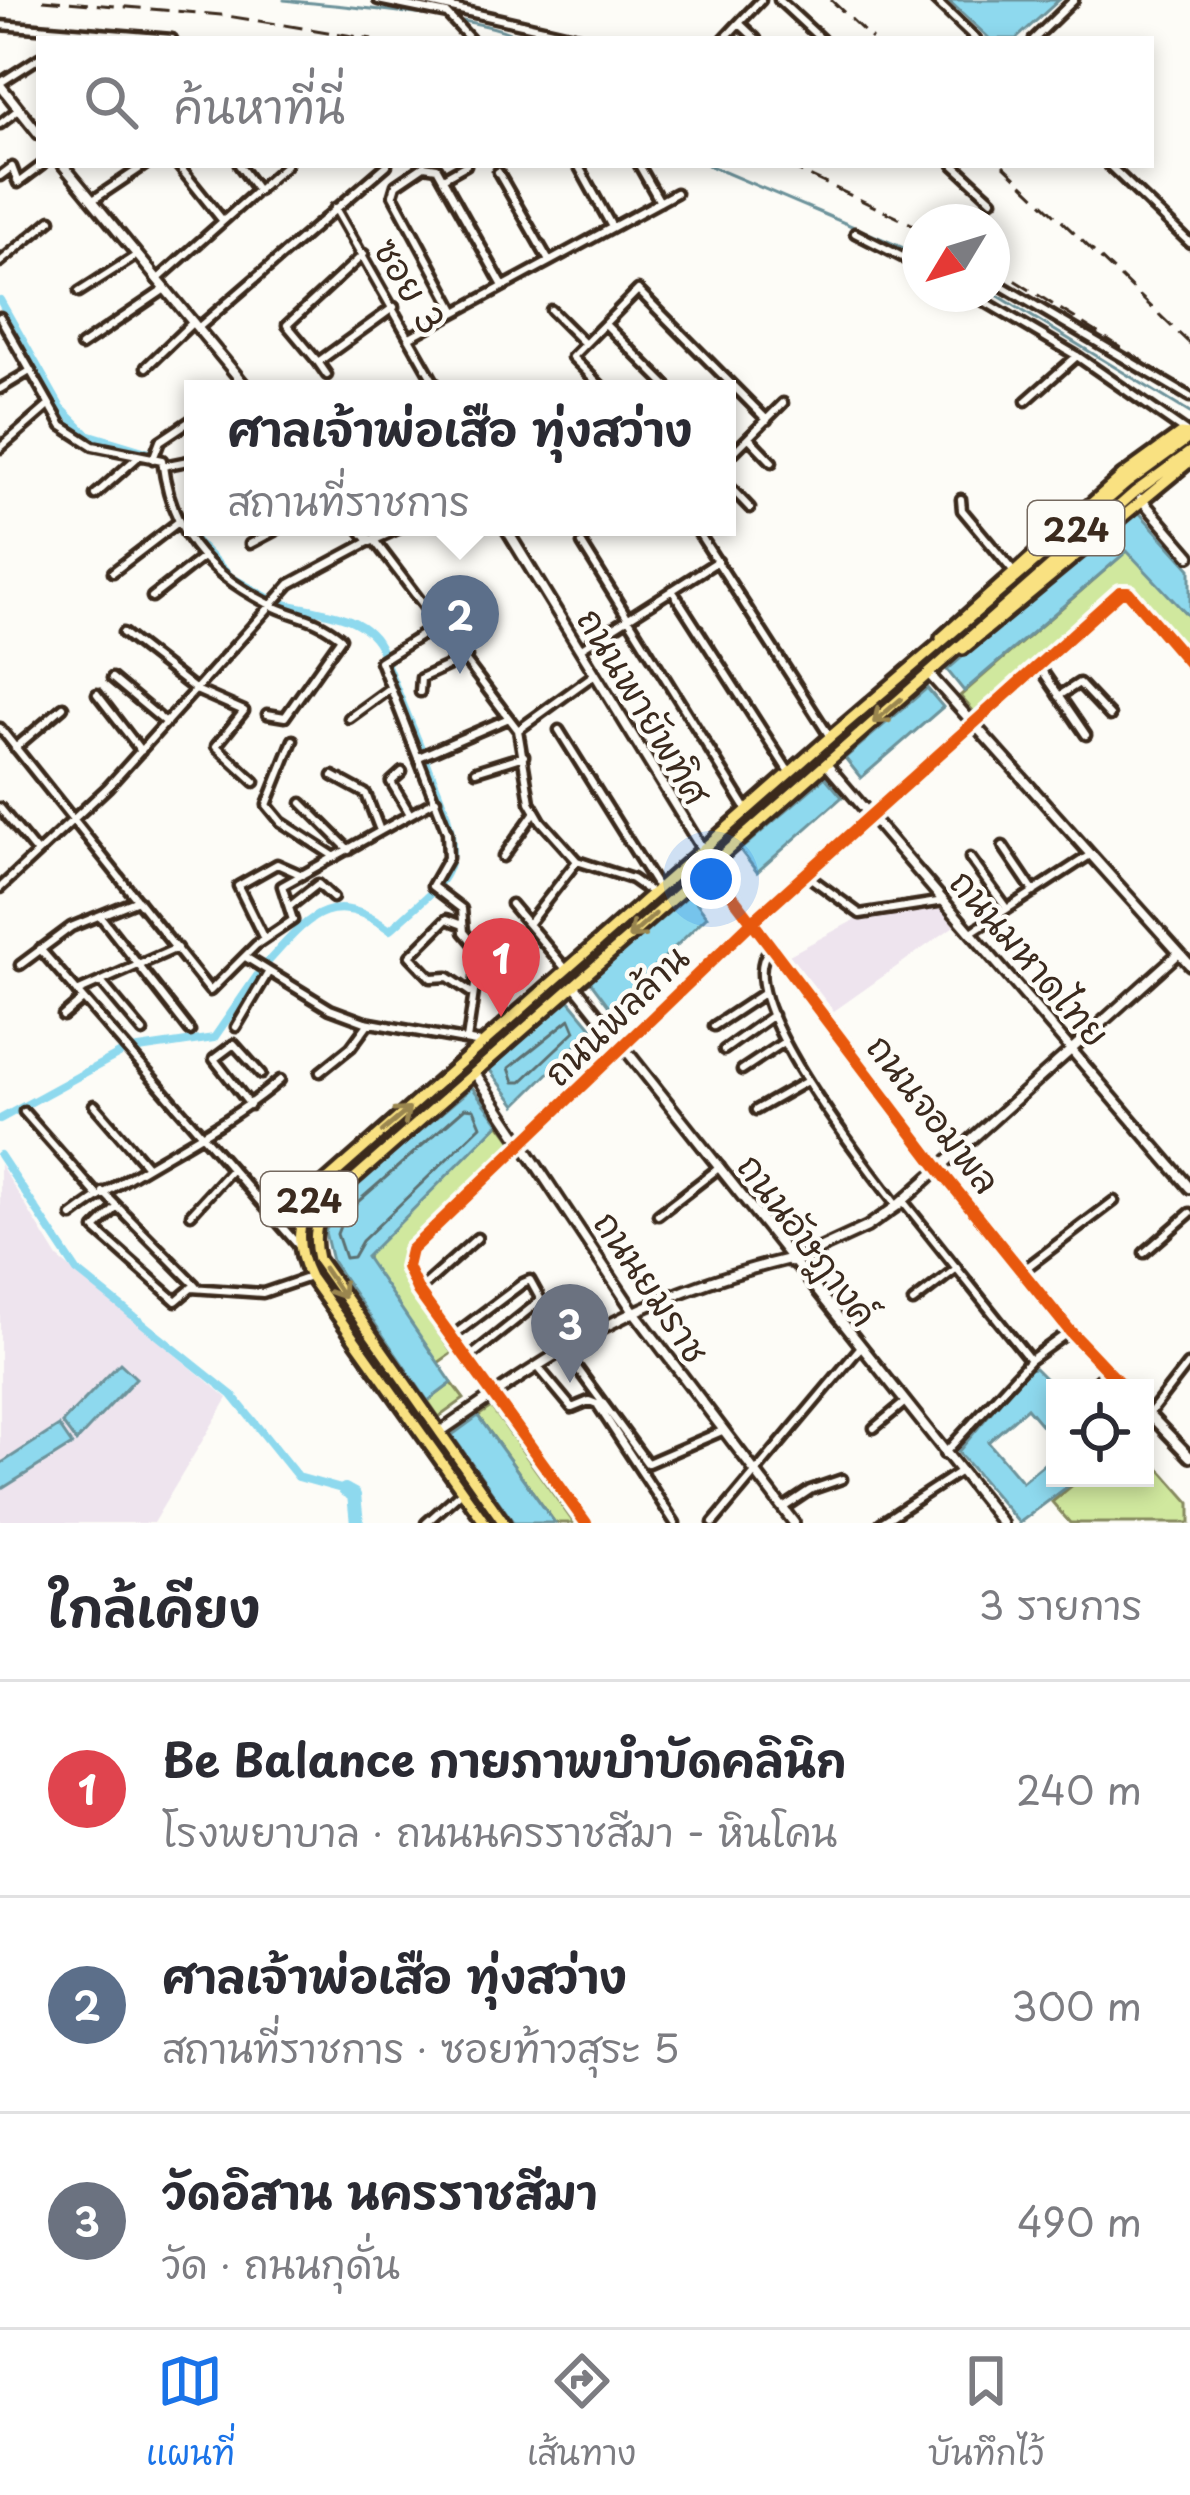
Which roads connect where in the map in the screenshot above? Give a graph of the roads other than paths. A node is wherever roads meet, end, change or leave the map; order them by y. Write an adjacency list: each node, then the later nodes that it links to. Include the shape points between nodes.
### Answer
1 (378, 0): 10 (street, via 447,14)
2 (417, 0): 11 (street)
3 (761, 0): 7 (street)
4 (779, 0): 14 (street)
5 (935, 0): 15 (street)
6 (1074, 0): 16 (street)
7 (739, 23): 12 (street); 13 (street)
8 (0, 25): 9 (street)
9 (135, 36)
10 (467, 36)
11 (574, 36)
12 (727, 36)
13 (753, 36)
14 (817, 36)
15 (973, 36)
16 (1037, 36)
17 (36, 60): 18 (street)
18 (0, 84): 19 (street)
19 (19, 109): 20 (street); 21 (street)
20 (0, 124)
21 (36, 130)
22 (38, 168): 39 (street, via 18,183 12,167)
23 (65, 168): 44 (street)
24 (141, 168): 44 (street)
25 (180, 168): 48 (street)
26 (240, 168): 41 (street)
27 (283, 168): 41 (street)
28 (371, 168): 38 (street)
29 (383, 168): 38 (street)
30 (421, 168): 65 (street, via 393,194)
31 (436, 168): 40 (street)
32 (461, 168): 40 (street)
33 (580, 168): 49 (street)
34 (641, 168): 45 (street)
35 (957, 168): 43 (street)
36 (1111, 168): 51 (street)
37 (498, 172): 55 (street)
38 (375, 175): 46 (street)
39 (0, 176)
40 (442, 179): 58 (street)
41 (258, 191): 48 (street)
42 (676, 193): 45 (street)
43 (992, 200)
44 (92, 201): 53 (street)
45 (660, 202): 49 (street)
46 (335, 208): 52 (street, ซอย 3); 70 (street)
47 (51, 220): 56 (street)
48 (223, 221): 57 (street)
49 (612, 227): 55 (street)
50 (855, 233): 54 (street)
51 (1190, 243)
52 (364, 254): 63 (street, ซอย 3); 75 (street, via 287,325)
53 (137, 255): 57 (street); 61 (street)
54 (902, 257)
55 (548, 261): 58 (street)
56 (0, 262)
57 (158, 280): 59 (street)
58 (503, 286): 65 (street)
59 (165, 289): 70 (street); 73 (street)
60 (1010, 291): 86 (street)
61 (79, 292)
62 (608, 304): 67 (street)
63 (394, 307): 71 (street, ซอย 3); 75 (street)
64 (551, 310): 72 (street)
65 (456, 312): 71 (street)
66 (1002, 312): 74 (street)
67 (616, 313): 69 (street); 83 (street, via 638,290)
68 (1, 320): 77 (street)
69 (604, 324): 72 (street); 82 (street)
70 (195, 325): 76 (street); 79 (street)
71 (410, 337): 80 (street, ซอย 3)
72 (585, 344): 81 (street, via 572,357)
73 (82, 346)
74 (1077, 356): 87 (street); 93 (street)
75 (317, 362): 78 (street)
76 (146, 367)
77 (30, 371): 84 (street); 89 (street)
78 (327, 375)
79 (241, 380)
80 (433, 380)
81 (595, 380)
82 (661, 380)
83 (727, 380)
84 (0, 388)
85 (736, 390): 90 (street)
86 (1190, 397)
87 (1026, 400)
88 (783, 404): 90 (street)
89 (47, 407): 95 (street); 98 (street, via 81,442)
90 (766, 420): 94 (street)
91 (184, 424): 101 (street, via 160,441)
92 (0, 433): 95 (street)
93 (1190, 435): 122 (main road, via 1122,476); 129 (main road, 224, via 1126,482)
94 (748, 438): 96 (street); 100 (street)
95 (3, 445)
96 (736, 447)
97 (1190, 452): 129 (main road)
98 (139, 456): 101 (street); 104 (street)
99 (184, 461): 101 (street)
100 (772, 461)
101 (160, 462): 108 (street)
102 (1190, 462): 105 (main road)
103 (736, 493): 107 (street)
104 (95, 495)
105 (1140, 498): 119 (street); 135 (main road)
106 (961, 499): 122 (street)
107 (750, 508)
108 (177, 523): 109 (street); 123 (street)
109 (184, 532)
110 (187, 536): 120 (street)
111 (265, 536): 117 (street)
112 (368, 536): 116 (street)
113 (381, 536): 116 (street)
114 (511, 536): 131 (street, ถนนพายัพทิศ)
115 (701, 536): 121 (street)
116 (372, 540): 126 (street, via 290,584); 128 (street)
117 (250, 544)
118 (582, 544): 127 (street)
119 (1190, 556)
120 (203, 557): 125 (street); 126 (street)
121 (718, 561): 124 (street); 155 (street)
122 (1012, 570): 132 (main road)
123 (113, 572)
124 (672, 590): 127 (street); 164 (street)
125 (152, 598)
126 (271, 605): 140 (street); 145 (street, via 324,621 340,638 285,717)
127 (627, 619): 131 (street); 170 (street)
128 (441, 622): 133 (street); 139 (street, via 381,656)
129 (969, 628): 132 (main road, 224); 135 (main road)
130 (123, 633): 140 (street)
131 (580, 649): 136 (street, ถนนพายัพทิศ)
132 (926, 656): 155 (main road, 224)
133 (467, 657): 141 (street, via 421,678); 147 (street)
134 (1190, 664): 150 (street, ถนนพลล้าน, via 1120,592)
135 (933, 671): 150 (street); 161 (main road, one-way to 161)
136 (595, 674): 152 (street); 177 (street, ถนนพายัพทิศ)
137 (1045, 675): 143 (street)
138 (112, 678): 149 (street)
139 (389, 689): 148 (street); 160 (street)
140 (196, 690): 149 (street); 166 (street, via 244,711 216,745)
141 (420, 692)
142 (97, 694): 158 (street)
143 (1059, 696): 146 (street, via 1079,683); 154 (street)
144 (63, 707): 157 (street)
145 (267, 714)
146 (1110, 716)
147 (509, 717): 152 (street); 160 (street)
148 (349, 718)
149 (166, 723): 158 (street)
150 (972, 724): 173 (street, ถนนพลล้าน); 180 (street)
151 (0, 728): 157 (street)
152 (518, 730): 159 (street)
153 (559, 730): 189 (street)
154 (1086, 735)
155 (830, 737): 164 (main road, 224)
156 (293, 740): 182 (street, via 267,805)
157 (15, 748): 174 (street)
158 (141, 751): 174 (street)
159 (524, 755): 162 (street); 171 (street)
160 (419, 757): 167 (street)
161 (826, 764): 173 (street, ถนนมหาดไทย); 185 (main road)
162 (476, 771)
163 (402, 772): 172 (street, via 392,782)
164 (790, 772): 170 (main road, 224)
165 (333, 776): 175 (street, via 366,794)
166 (255, 782)
167 (436, 800): 172 (street); 200 (street, via 448,858 432,886 462,909)
168 (302, 803): 178 (street)
169 (0, 808): 179 (street)
170 (747, 810): 177 (main road, 224)
171 (535, 812): 181 (street); 184 (street)
172 (410, 814): 175 (street)
173 (872, 816): 186 (street, ถนนพลล้าน); 193 (street, ถนนมหาดไทย)
174 (72, 821): 179 (street); 192 (street)
175 (379, 828): 178 (street)
176 (1003, 846): 190 (street)
177 (702, 849): 185 (main road); 189 (main road, 224)
178 (350, 850): 182 (street)
179 (37, 854): 188 (street)
180 (1090, 855): 190 (street); 206 (street)
181 (503, 856)
182 (335, 857): 187 (street)
183 (970, 858): 196 (street)
184 (577, 861): 189 (street); 198 (street)
185 (709, 865): 199 (street, ถนนจอมพล); 214 (main road, one-way to 214)
186 (805, 874): 193 (street, via 860,914); 199 (street, ถนนพลล้าน)
187 (302, 875): 195 (street, via 281,886); 202 (street, via 278,864 238,886)
188 (0, 888)
189 (655, 891): 212 (main road, 224)
190 (1034, 892): 196 (street)
191 (333, 898): 195 (street, via 318,884)
192 (138, 900): 197 (street); 203 (street)
193 (948, 901): 201 (street, ถนนมหาดไทย)
194 (511, 904): 198 (street)
195 (289, 907): 202 (street, via 292,920)
196 (1007, 909): 201 (street)
197 (101, 917): 204 (street); 210 (street)
198 (529, 923): 212 (street)
199 (750, 924): 205 (street, ถนนจอมพล); 229 (street, ถนนพลล้าน)
200 (463, 926): 216 (street, via 480,951); 216 (street, via 447,919 410,956 431,979 448,976)
201 (973, 931): 228 (street, ถนนมหาดไทย)
202 (264, 939): 207 (street)
203 (177, 948): 207 (street, via 210,991); 210 (street)
204 (40, 949): 208 (street); 217 (street)
205 (770, 949): 215 (street, via 757,968); 247 (street, ถนนจอมพล)
206 (1179, 953): 209 (street); 228 (street)
207 (247, 958): 211 (street)
208 (20, 965)
209 (1190, 965)
210 (140, 966): 213 (street); 223 (street)
211 (269, 972): 220 (street); 222 (street)
212 (566, 972): 214 (main road); 227 (main road, 224)
213 (101, 982): 217 (street); 224 (street)
214 (574, 986): 229 (street, ถนนอัษฎางค์); 234 (main road)
215 (764, 993): 218 (street); 221 (street)
216 (473, 994): 225 (street)
217 (80, 996): 219 (street); 242 (street)
218 (773, 1015): 226 (street); 230 (street)
219 (62, 1016)
220 (369, 1022): 225 (street); 233 (street)
221 (714, 1026)
222 (236, 1027)
223 (190, 1031)
224 (143, 1032)
225 (467, 1040): 227 (street)
226 (784, 1042): 232 (street); 237 (street)
227 (484, 1044): 231 (main road, 224)
228 (1072, 1046): 247 (street); 248 (street, ถนนมหาดไทย)
229 (625, 1048): 243 (street, ถนนพลล้าน); 245 (street, ถนนอัษฎางค์)
230 (724, 1050)
231 (465, 1061): 234 (main road); 258 (main road, 224, one-way to 231, via 314,1192)
232 (742, 1070)
233 (320, 1072)
234 (475, 1073): 243 (street, ถนนยมราช); 285 (main road, one-way to 285, via 330,1200 314,1231 318,1259)
235 (261, 1074): 239 (street, via 234,1044 214,1058)
236 (280, 1080): 239 (street)
237 (807, 1081): 240 (street); 251 (street)
238 (94, 1105): 244 (street)
239 (250, 1106): 242 (street)
240 (756, 1110)
241 (23, 1112): 249 (street)
242 (198, 1134): 244 (street); 246 (street)
243 (526, 1143): 265 (street, ถนนพลล้าน, via 411,1250 406,1261); 267 (street, ถนนยมราช)
244 (146, 1165): 249 (street)
245 (720, 1167): 255 (street); 260 (street, ถนนอัษฎางค์)
246 (231, 1170): 254 (street); 258 (street)
247 (940, 1170): 251 (street); 262 (street, ถนนจอมพล)
248 (1190, 1188)
249 (100, 1194): 252 (street); 256 (street)
250 (1114, 1201): 262 (street)
251 (900, 1203): 260 (street); 261 (street)
252 (117, 1207): 264 (street); 264 (street, via 95,1229 176,1301)
253 (1190, 1213): 259 (street)
254 (191, 1214)
255 (658, 1215)
256 (73, 1216)
257 (477, 1238): 265 (street)
258 (298, 1246): 263 (main road, 224)
259 (1144, 1253)
260 (790, 1261): 267 (street); 271 (street, ถนนอัษฎางค์)
261 (957, 1268): 266 (street); 273 (street)
262 (1022, 1271): 268 (street, ถนนจอมพล)
263 (310, 1277): 264 (street, via 270,1292); 286 (main road, 224)
264 (191, 1288)
265 (418, 1291): 269 (street)
266 (914, 1302)
267 (632, 1309): 270 (street); 284 (street, ถนนยมราช)
268 (1070, 1331): 273 (street); 276 (street, ถนนจอมพล)
269 (451, 1338): 272 (street); 272 (street, via 523,1282 537,1288 541,1300)
270 (562, 1347): 274 (street); 289 (street)
271 (859, 1349): 280 (street, ถนนอัษฎางค์); 291 (street)
272 (466, 1360): 279 (street)
273 (1030, 1360): 287 (street)
274 (537, 1365): 279 (street); 289 (street, via 572,1408 596,1403)
275 (1187, 1365): 281 (street)
276 (1108, 1371): 277 (street); 278 (street, ถนนจอมพล)
277 (1099, 1379)
278 (1116, 1379)
279 (492, 1396): 285 (street); 298 (street)
280 (904, 1403): 283 (street); 287 (street, ถนนอัษฎางค์)
281 (1154, 1404)
282 (1154, 1419): 288 (street)
283 (874, 1428)
284 (722, 1431): 289 (street); 291 (street, ถนนยมราช)
285 (440, 1432): 286 (main road); 297 (main road)
286 (427, 1442): 293 (main road, 224)
287 (944, 1454): 290 (street, ถนนอัษฎางค์)
288 (1190, 1457)
289 (643, 1465): 299 (street)
290 (959, 1472): 302 (street); 303 (street, ถนนอัษฎางค์)
291 (757, 1477): 294 (street, ถนนยมราช); 300 (street)
292 (842, 1479): 294 (street)
293 (462, 1491): 295 (street); 296 (main road, 224)
294 (783, 1508): 301 (street, ถนนยมราช)
295 (426, 1523)
296 (484, 1523)
297 (504, 1523)
298 (586, 1523)
299 (674, 1523)
300 (713, 1523)
301 (794, 1523)
302 (881, 1523)
303 (1002, 1523)

